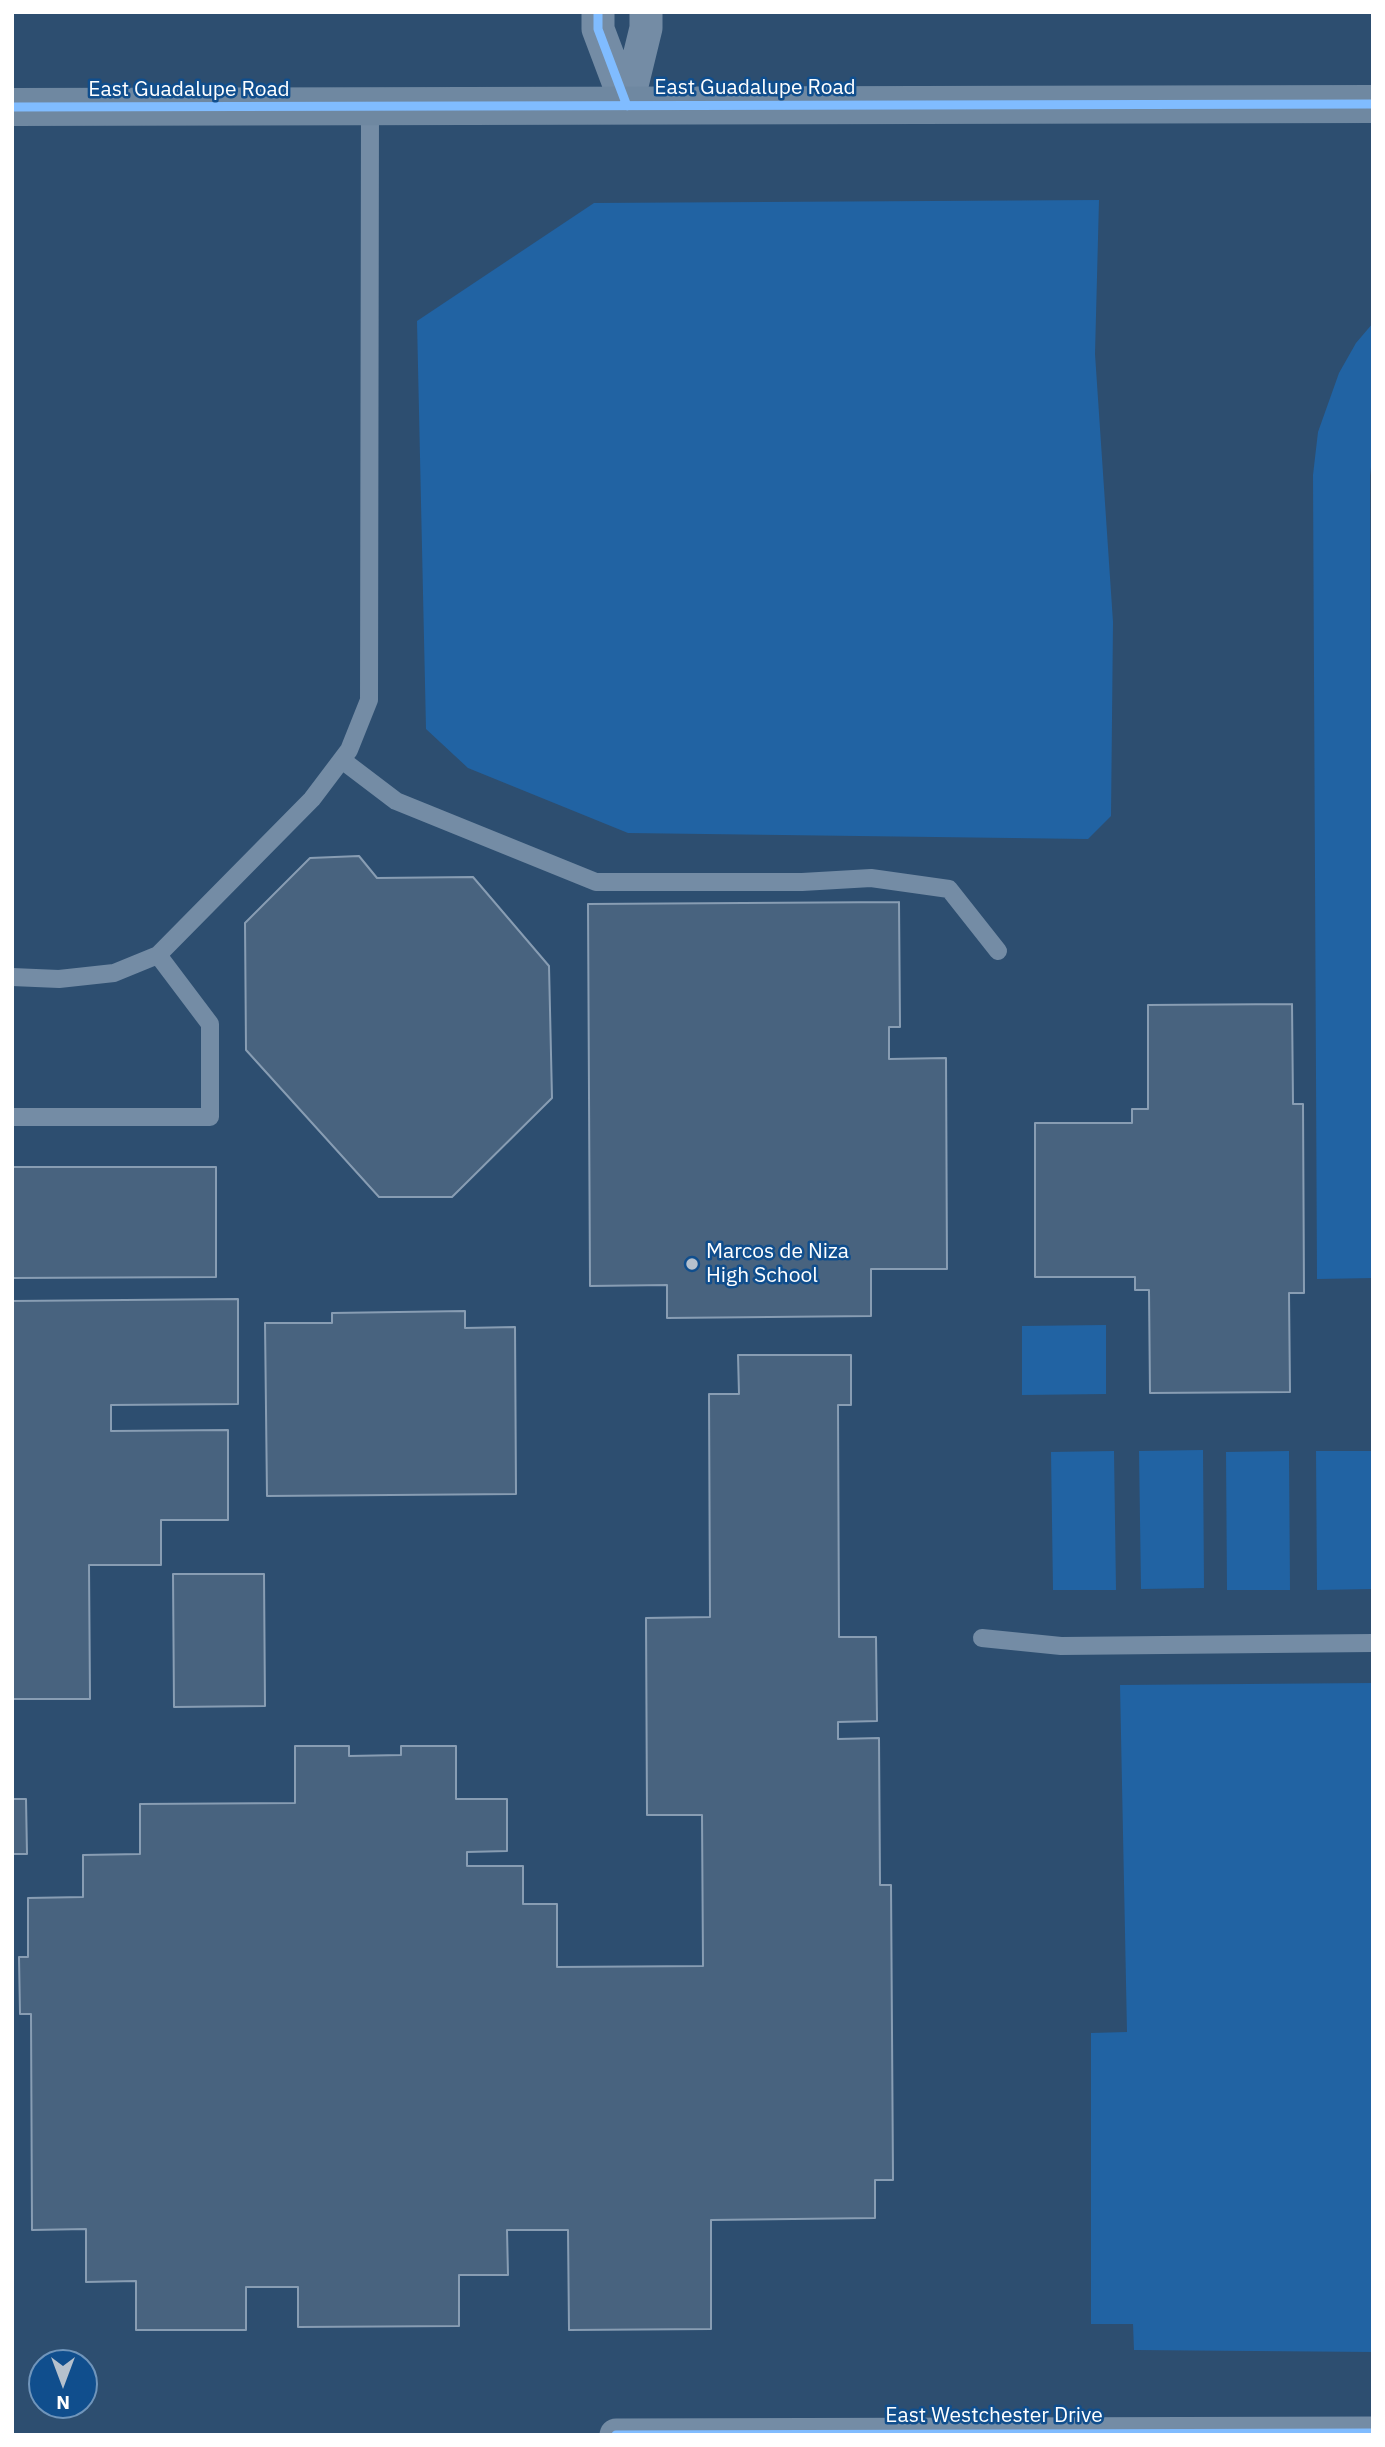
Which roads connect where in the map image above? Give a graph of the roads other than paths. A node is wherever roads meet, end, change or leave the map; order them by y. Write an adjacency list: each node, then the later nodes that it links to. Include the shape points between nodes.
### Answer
1 (598, 12): 4 (street, via 598,29)
2 (646, 12): 4 (street)
3 (1373, 104): 4 (main road, East Guadalupe Road)
4 (627, 106): 6 (main road, East Guadalupe Road)
5 (12, 107): 6 (main road, East Guadalupe Road)
6 (370, 107): 7 (lane, via 369,700)
7 (342, 760): 8 (lane, via 396,802 596,882 871,878 950,889); 9 (lane, via 312,799)
8 (998, 950)
9 (158, 955): 10 (lane, via 114,973 59,979); 11 (lane, via 210,1024 210,1117)
10 (12, 977)
11 (12, 1117)
12 (982, 1638): 13 (lane, via 1060,1646)
13 (1373, 1643)
14 (1373, 2433): 15 (street, East Westchester Drive)
15 (1106, 2434): 16 (street, East Westchester Drive)
16 (616, 2435)

